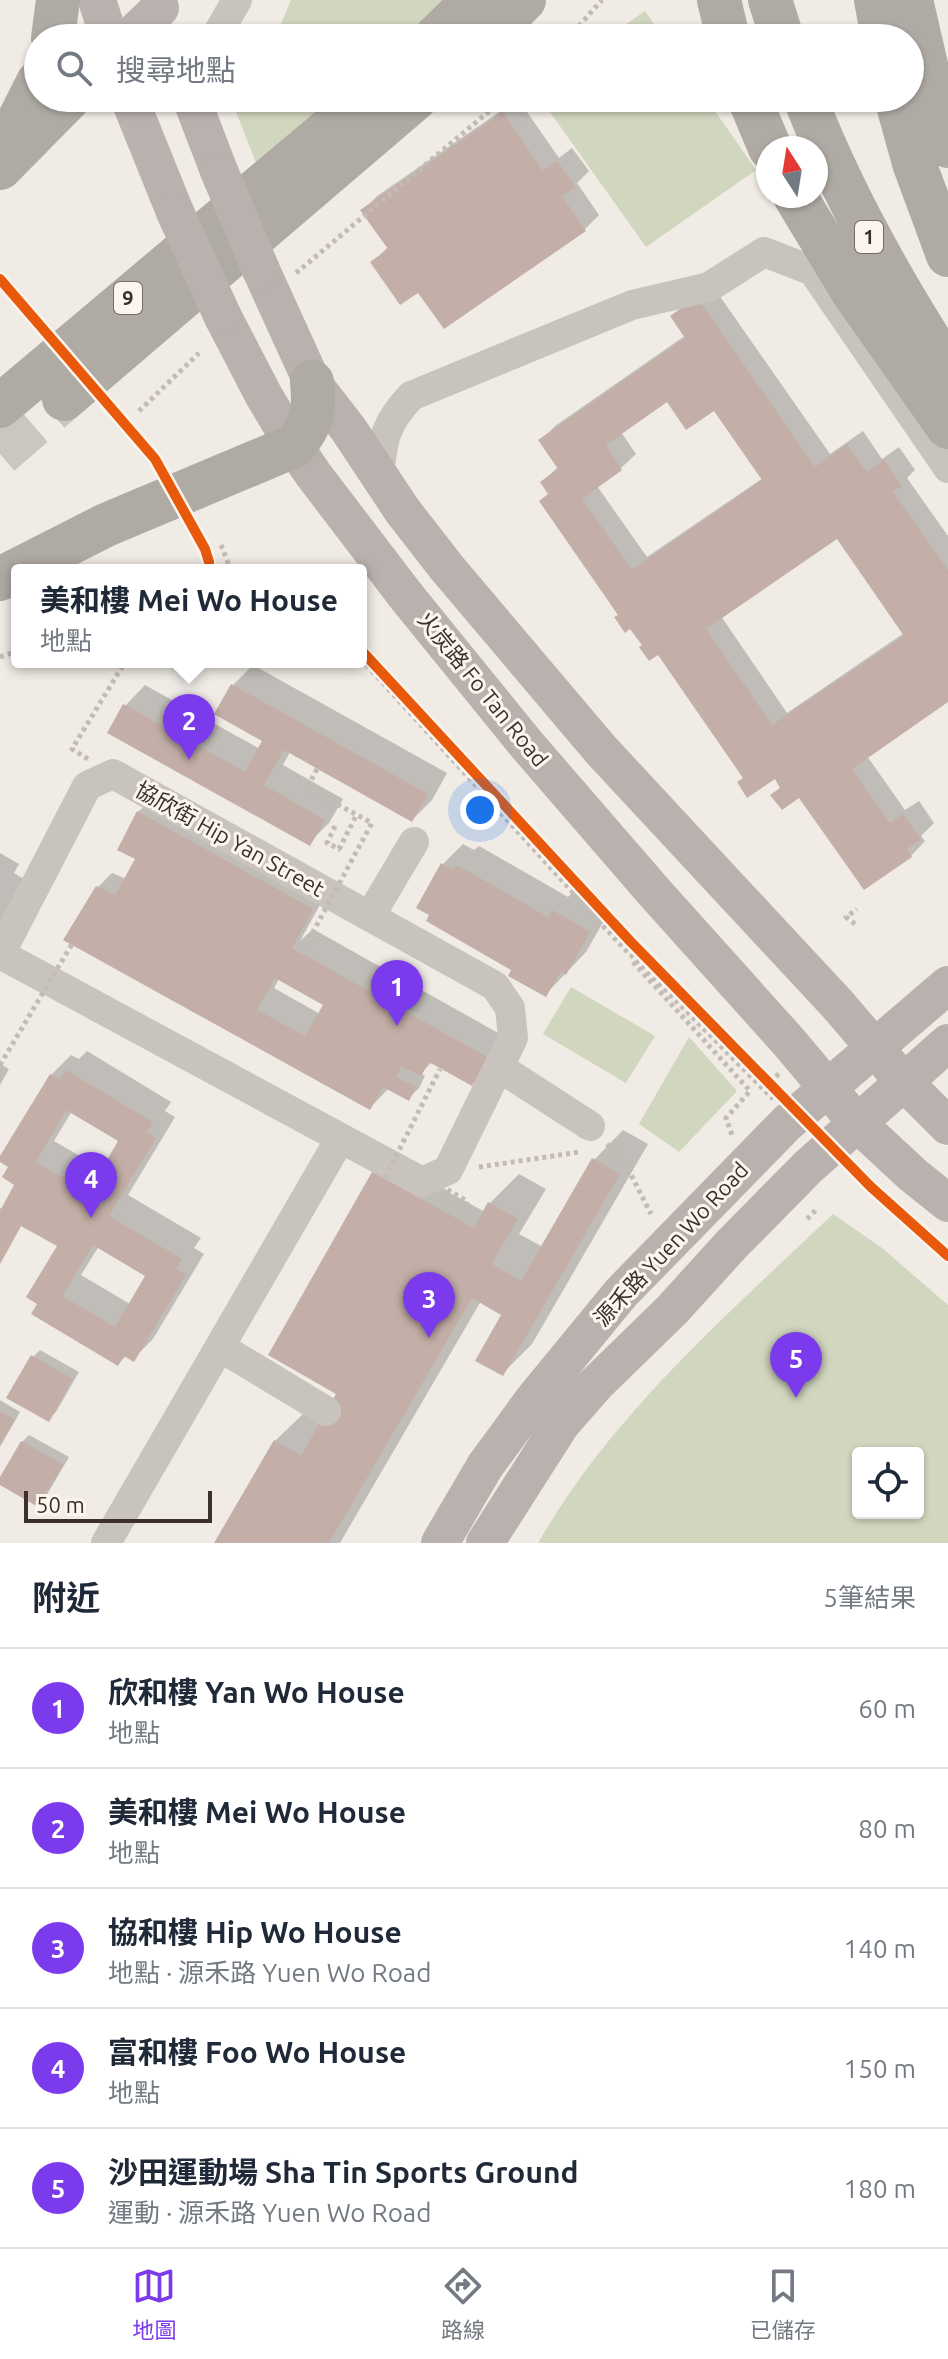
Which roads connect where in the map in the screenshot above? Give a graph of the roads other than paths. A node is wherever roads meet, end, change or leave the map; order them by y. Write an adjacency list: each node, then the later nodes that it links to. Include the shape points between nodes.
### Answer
1 (58, 0): 11 (highway)
2 (97, 0): 12 (main road)
3 (237, 0): 14 (street)
4 (474, 0): 15 (highway)
5 (524, 0): 16 (highway)
6 (719, 0): 17 (highway)
7 (770, 0): 18 (highway)
8 (876, 0): 19 (highway)
9 (911, 0): 20 (highway)
10 (164, 12): 13 (main road)
11 (55, 24)
12 (105, 24)
13 (148, 24)
14 (223, 24)
15 (449, 24)
16 (499, 24)
17 (725, 24)
18 (778, 24)
19 (880, 24)
20 (917, 24)
21 (924, 56): 32 (highway)
22 (24, 110): 33 (highway)
23 (55, 112): 34 (highway)
24 (135, 112): 42 (main road, 火炭路 Fo Tan Road, bridge, via 223,317)
25 (197, 112): 38 (main road, bridge, via 219,171 279,272)
26 (349, 112): 40 (highway, 9)
27 (400, 112): 39 (highway, 9)
28 (755, 112): 31 (highway)
29 (811, 112): 37 (highway, 1, via 872,242)
30 (900, 112): 36 (highway)
31 (765, 136)
32 (948, 146)
33 (0, 159)
34 (0, 168)
35 (802, 208): 41 (highway, via 853,292)
36 (948, 255)
37 (948, 369)
38 (312, 382): 42 (highway, via 309,427); 44 (main road)
39 (64, 399)
40 (0, 406)
41 (948, 427)
42 (294, 446): 45 (highway, via 106,525); 53 (main road, 火炭路 Fo Tan Road, via 527,745)
43 (948, 468): 44 (street, via 813,271 764,252 709,287 632,305 411,396 386,430)
44 (379, 476): 50 (main road, via 447,568 601,750)
45 (29, 564)
46 (414, 842): 47 (street)
47 (370, 916): 51 (street, 協欣街 Hip Yan Street, via 495,986 510,1008 513,1038); 57 (street, 協欣街 Hip Yan Street, via 113,774 87,786 0,954)
48 (948, 985): 50 (main road, 源禾路 Yuen Wo Road)
49 (948, 1043): 52 (main road, 源禾路 Yuen Wo Road)
50 (875, 1047): 52 (main road); 53 (main road, 源禾路 Yuen Wo Road)
51 (499, 1067): 56 (street); 57 (street, 協欣街 Hip Yan Street, via 448,1170 422,1182)
52 (903, 1081): 54 (main road, 源禾路 Yuen Wo Road); 55 (main road)
53 (827, 1087): 54 (main road, 火炭路 Fo Tan Road); 62 (main road, 源禾路 Yuen Wo Road, via 691,1220 591,1328 485,1466)
54 (857, 1123): 58 (main road, 火炭路 Fo Tan Road); 63 (main road, 源禾路 Yuen Wo Road, via 772,1202 595,1385 561,1424)
55 (948, 1126)
56 (600, 1137)
57 (340, 1139): 59 (street)
58 (948, 1203)
59 (220, 1347): 60 (street); 61 (street)
60 (326, 1411)
61 (106, 1543)
62 (440, 1543)
63 (485, 1543)

